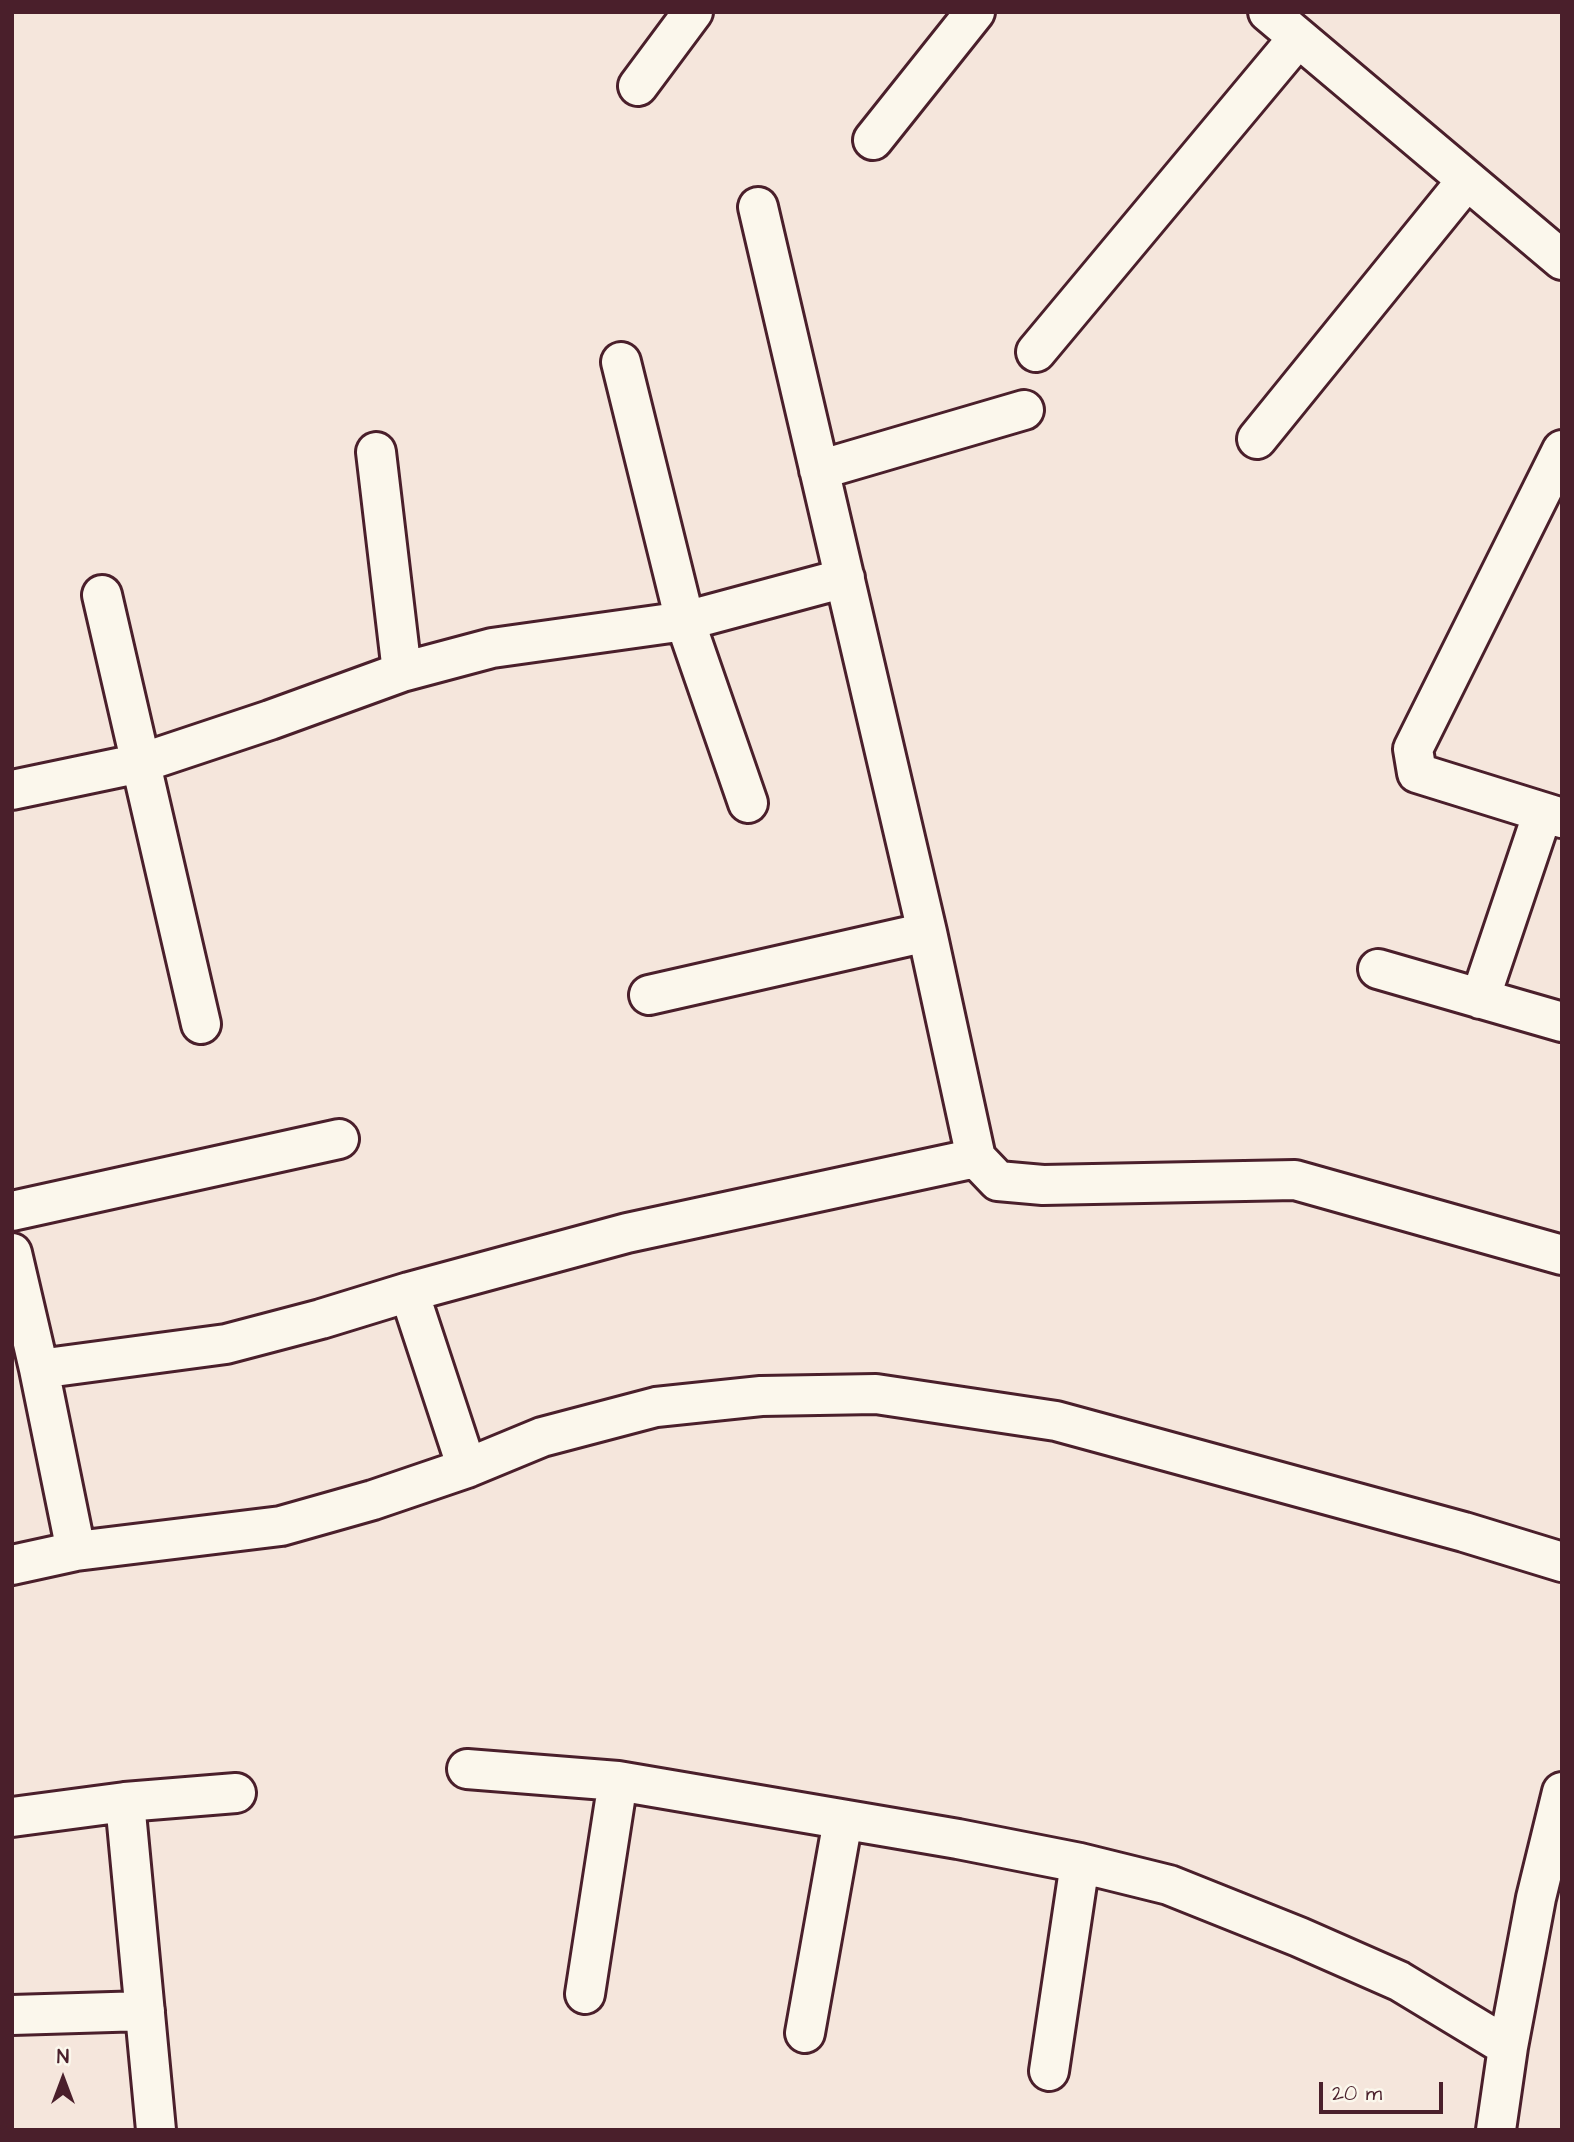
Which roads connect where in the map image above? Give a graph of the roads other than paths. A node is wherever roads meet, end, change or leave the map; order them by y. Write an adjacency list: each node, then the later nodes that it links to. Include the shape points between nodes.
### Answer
1 (693, 12): 5 (street)
2 (975, 12): 6 (street)
3 (1268, 12): 4 (street)
4 (1298, 37): 7 (street); 10 (street)
5 (638, 86)
6 (873, 140)
7 (1467, 180): 9 (street); 13 (street)
8 (758, 207): 16 (street)
9 (1562, 260)
10 (1036, 352)
11 (621, 362): 19 (street)
12 (1024, 410): 16 (street)
13 (1256, 439)
14 (1562, 450): 24 (street, via 1413,749 1417,773)
15 (376, 452): 20 (street)
16 (819, 470): 17 (street)
17 (845, 578): 19 (street); 25 (street)
18 (102, 595): 21 (street)
19 (685, 621): 20 (street, via 492,648); 23 (street)
20 (402, 672): 21 (street)
21 (141, 763): 22 (street); 30 (street)
22 (12, 790)
23 (748, 803)
24 (1553, 815): 28 (street)
25 (927, 932): 27 (street); 32 (street)
26 (1378, 969): 28 (street)
27 (649, 995)
28 (1480, 999): 29 (street)
29 (1562, 1022)
30 (201, 1024)
31 (339, 1139): 33 (street)
32 (976, 1158): 35 (street, via 998,1181 1031,1184 1295,1180); 36 (street, via 627,1233)
33 (12, 1211)
34 (12, 1253): 37 (street)
35 (1562, 1255)
36 (409, 1292): 37 (street, via 226,1344); 38 (street)
37 (39, 1369): 39 (street)
38 (467, 1468): 39 (street, via 281,1526); 40 (street, via 542,1437 656,1407 761,1396 876,1394 1056,1420)
39 (76, 1551): 41 (street)
40 (1562, 1562)
41 (12, 1565)
42 (467, 1769): 43 (street)
43 (618, 1781): 48 (street); 50 (street)
44 (236, 1793): 45 (street)
45 (125, 1802): 47 (street); 51 (street)
46 (1559, 1815): 54 (street, via 1536,1898)
47 (12, 1817)
48 (843, 1820): 49 (street); 53 (street)
49 (1080, 1863): 54 (street, via 1169,1885 1299,1937 1399,1981); 55 (street)
50 (585, 1994)
51 (145, 2011): 52 (street); 56 (street)
52 (12, 2015)
53 (805, 2033)
54 (1508, 2047): 57 (street)
55 (1049, 2071)
56 (156, 2130)
57 (1496, 2130)

